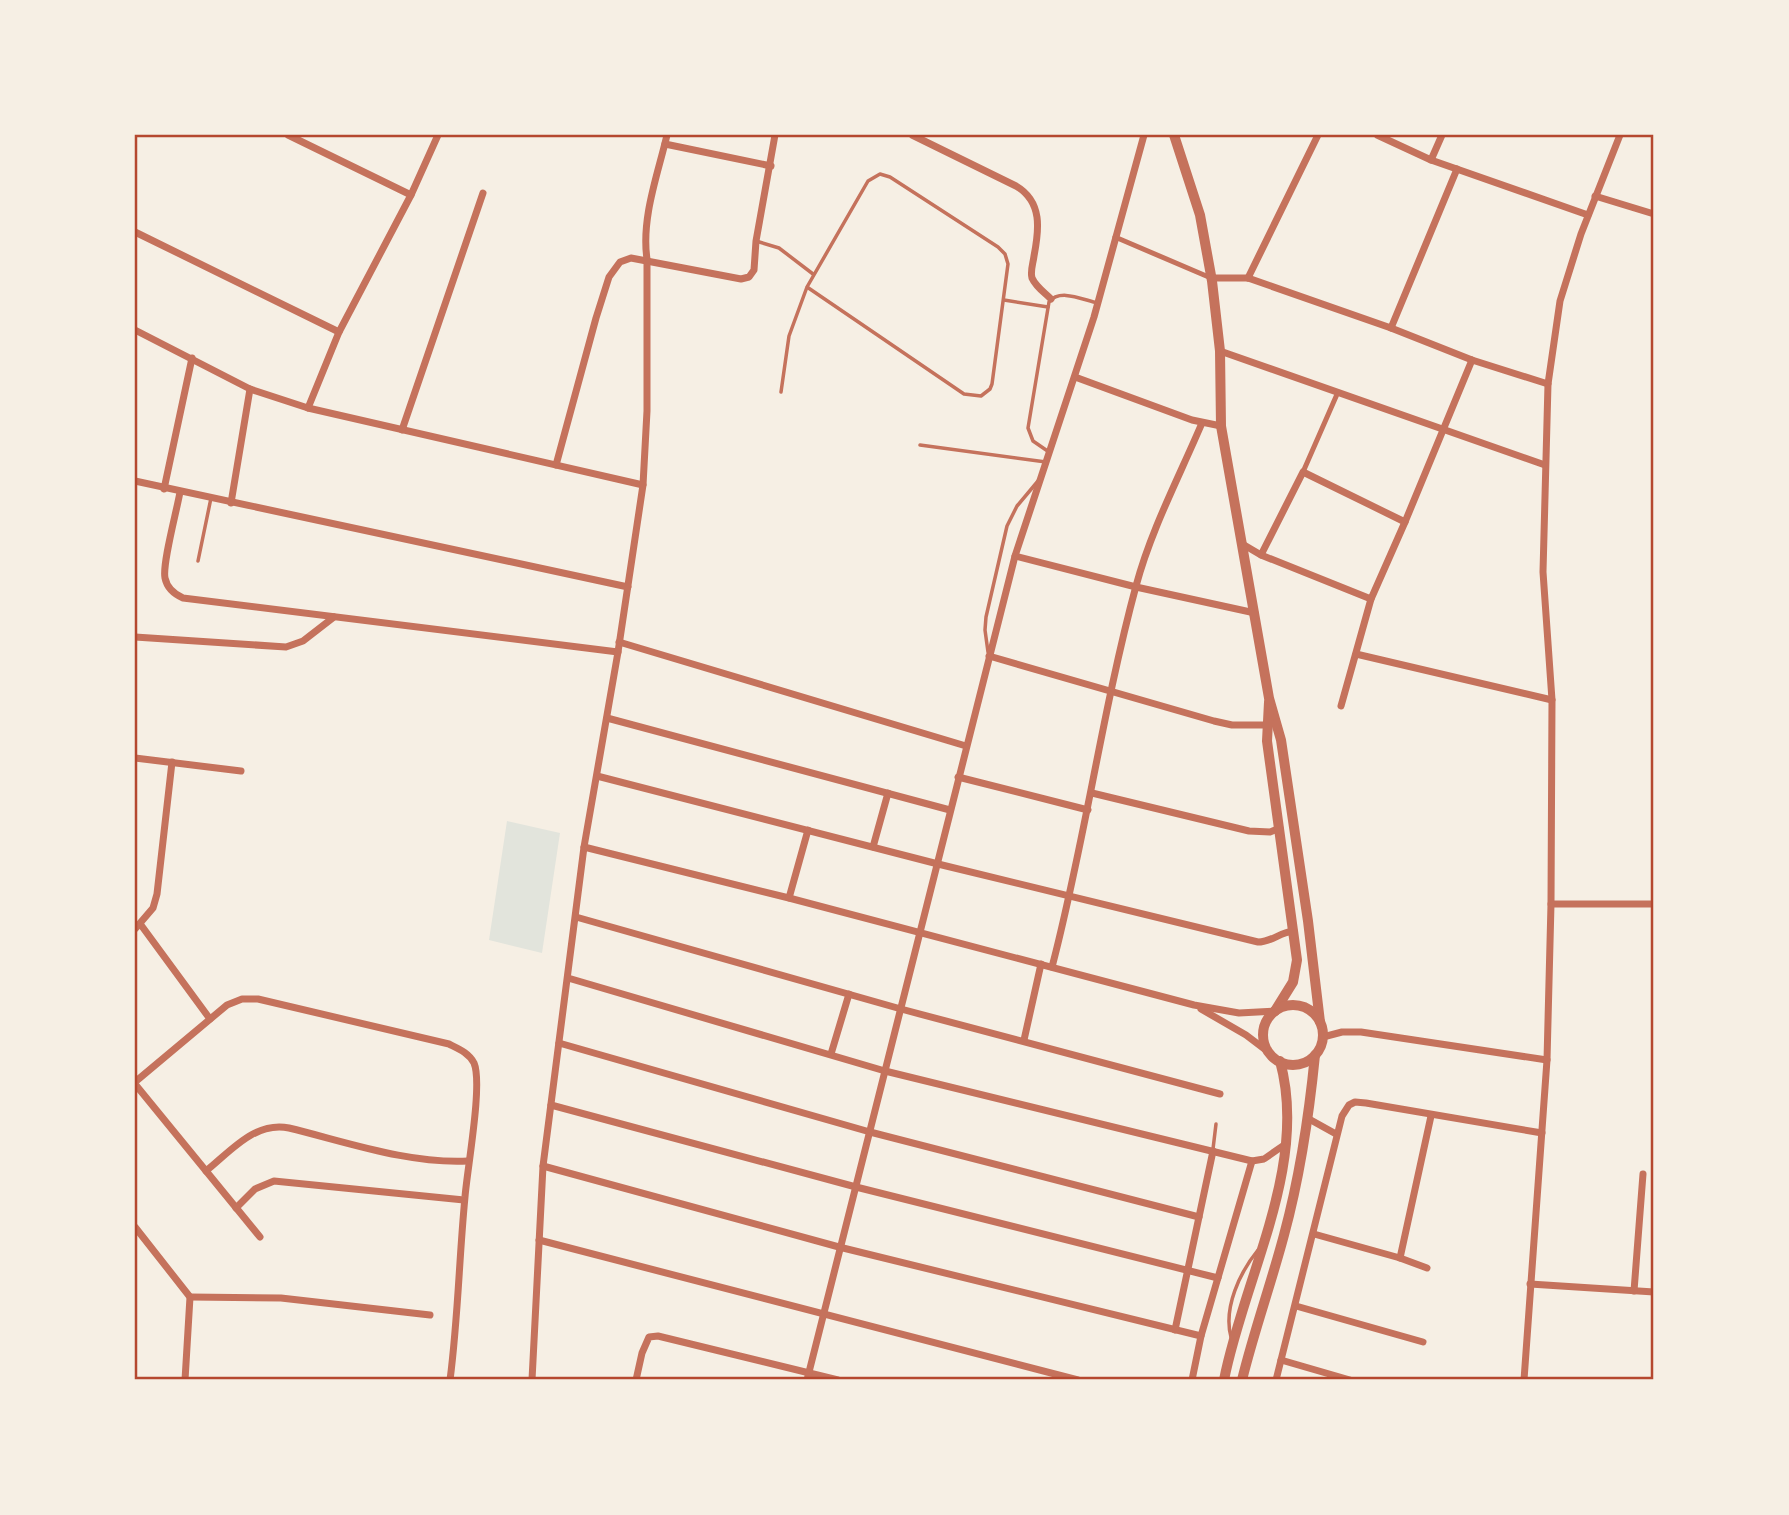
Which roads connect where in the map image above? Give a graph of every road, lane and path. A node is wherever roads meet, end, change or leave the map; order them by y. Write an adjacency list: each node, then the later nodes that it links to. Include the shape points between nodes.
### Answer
1 (288, 135): 17 (street)
2 (438, 135): 17 (street)
3 (667, 135): 12 (street)
4 (775, 135): 14 (street)
5 (912, 135): 30 (street, via 1016,186 1029,197 1039,228 1031,275)
6 (1144, 135): 22 (street)
7 (1174, 135): 26 (street, via 1200,215)
8 (1318, 135): 27 (street)
9 (1377, 135): 13 (street)
10 (1442, 135): 13 (street)
11 (1620, 135): 18 (street)
12 (665, 144): 14 (street); 24 (street, via 648,213)
13 (1431, 160): 15 (street)
14 (771, 166): 23 (street)
15 (1457, 169): 20 (street); 32 (street)
16 (483, 193): 46 (street)
17 (411, 195): 34 (street)
18 (1595, 196): 19 (street); 20 (street)
19 (1654, 214)
20 (1588, 215): 39 (street, via 1560,300)
21 (135, 232): 34 (street)
22 (1115, 237): 26 (street); 31 (street)
23 (756, 241): 24 (street, via 754,270 745,279); 25 (lane, via 779,248)
24 (646, 259): 51 (street, via 625,260 611,271); 56 (street)
25 (813, 274): 28 (lane); 29 (lane, via 868,181 886,174 1002,250 1007,264)
26 (1211, 278): 27 (street); 35 (street)
27 (1248, 278): 32 (street)
28 (807, 287): 29 (lane, via 964,394 975,397 986,393 992,384); 41 (lane, via 789,336)
29 (1004, 300): 30 (lane)
30 (1050, 303): 31 (lane, via 1060,294); 49 (lane, via 1028,428 1033,441)
31 (1098, 303): 38 (street)
32 (1391, 328): 37 (street)
33 (135, 330): 36 (street)
34 (339, 332): 43 (street)
35 (1220, 351): 42 (street); 45 (street)
36 (192, 358): 40 (street); 57 (street)
37 (1472, 360): 39 (street); 47 (street)
38 (1074, 377): 44 (street); 49 (street)
39 (1548, 384): 52 (street)
40 (250, 389): 43 (street); 60 (street)
41 (781, 392)
42 (1338, 392): 47 (street); 53 (street)
43 (308, 408): 46 (street)
44 (1202, 423): 45 (street); 67 (street, via 1153,534)
45 (1221, 426): 62 (street)
46 (402, 430): 51 (street)
47 (1444, 430): 52 (street); 61 (street)
48 (920, 445): 50 (lane)
49 (1049, 452): 50 (street)
50 (1046, 462): 54 (street)
51 (556, 465): 56 (street)
52 (1545, 465): 78 (street, via 1543,572)
53 (1303, 472): 61 (street); 63 (street)
54 (1040, 479): 64 (street); 75 (lane, via 1007,526 986,617)
55 (135, 481): 57 (street)
56 (643, 485): 66 (street)
57 (164, 489): 58 (street)
58 (180, 492): 59 (street); 70 (street, via 164,570 174,594)
59 (211, 498): 60 (street); 65 (lane)
60 (231, 503): 66 (street)
61 (1405, 523): 68 (street)
62 (1244, 545): 63 (street); 69 (street)
63 (1262, 555): 68 (street)
64 (1015, 556): 67 (street); 75 (street)
65 (198, 561)
66 (628, 587): 72 (street)
67 (1136, 587): 69 (street); 76 (street)
68 (1371, 599): 74 (street)
69 (1255, 613): 77 (street)
70 (335, 617): 71 (street, via 303,641 286,647); 73 (street)
71 (135, 637)
72 (619, 642): 73 (street); 82 (street)
73 (618, 652): 80 (street)
74 (1356, 654): 78 (street); 79 (street)
75 (989, 656): 76 (street); 82 (street)
76 (1112, 692): 81 (street, via 1232,725); 89 (street)
77 (1269, 698): 81 (street); 113 (street, via 1281,740)
78 (1552, 699): 99 (street)
79 (1341, 706)
80 (607, 718): 86 (street); 88 (street)
81 (1267, 725): 92 (street)
82 (966, 746): 87 (street)
83 (135, 758): 84 (street)
84 (172, 762): 85 (street); 102 (street, via 157,894 153,908)
85 (241, 771)
86 (597, 776): 93 (street); 94 (street)
87 (958, 777): 90 (street); 91 (street)
88 (888, 793): 90 (street); 95 (street)
89 (1092, 793): 91 (street); 92 (street, via 1249,831)
90 (950, 810): 96 (street)
91 (1088, 810): 97 (street)
92 (1280, 828): 103 (street)
93 (808, 830): 95 (street); 98 (street)
94 (584, 847): 98 (street); 101 (street)
95 (873, 847): 96 (street)
96 (938, 864): 97 (street); 104 (street)
97 (1070, 896): 103 (street, via 1258,942); 106 (street)
98 (789, 898): 104 (street)
99 (1551, 904): 100 (street); 120 (street)
100 (1654, 904)
101 (576, 917): 107 (street); 108 (street)
102 (138, 927): 112 (street)
103 (1294, 931): 111 (street, via 1296,971)
104 (920, 933): 105 (street); 110 (street)
105 (1041, 964): 106 (street); 115 (street)
106 (1052, 967): 109 (street)
107 (568, 978): 116 (street); 117 (street)
108 (849, 994): 110 (street); 117 (street)
109 (1194, 1005): 111 (street, via 1239,1013); 118 (street)
110 (901, 1009): 115 (street); 122 (street)
111 (1275, 1011): 113 (street, via 1300,1006); 118 (street, via 1264,1026)
112 (210, 1019): 123 (street); 134 (street, via 242,999 258,999 464,1051 474,1063 477,1079)
113 (1321, 1022): 114 (street)
114 (1323, 1037): 119 (street); 120 (street, via 1361,1032)
115 (1024, 1040): 124 (street)
116 (559, 1042): 125 (street); 129 (street)
117 (831, 1054): 122 (street)
118 (1270, 1054): 121 (street)
119 (1315, 1055): 121 (street, via 1299,1064); 127 (street)
120 (1547, 1060): 130 (street)
121 (1280, 1061): 132 (street, via 1287,1094)
122 (885, 1071): 129 (street); 133 (street)
123 (135, 1083): 137 (street)
124 (1220, 1094)
125 (551, 1105): 136 (street); 139 (street)
126 (1431, 1116): 130 (street); 131 (street, via 1355,1102 1344,1110); 148 (street)
127 (1309, 1119): 131 (street); 172 (street, via 1285,1233)
128 (1216, 1124): 133 (lane)
129 (870, 1132): 139 (street); 142 (street)
130 (1542, 1133): 152 (street)
131 (1336, 1134): 144 (street)
132 (1287, 1143): 135 (street, via 1264,1159); 171 (street)
133 (1213, 1151): 135 (street); 142 (street)
134 (468, 1161): 137 (street, via 415,1158 272,1126 256,1131); 140 (street)
135 (1252, 1161): 151 (street)
136 (543, 1166): 146 (street); 147 (street)
137 (206, 1171): 141 (street)
138 (1643, 1174): 153 (street)
139 (856, 1187): 147 (street); 150 (street)
140 (464, 1200): 141 (street, via 274,1181 255,1189); 165 (street)
141 (236, 1208): 145 (street)
142 (1199, 1217): 150 (street)
143 (135, 1227): 155 (street)
144 (1314, 1234): 148 (street); 156 (street)
145 (260, 1237)
146 (539, 1240): 158 (street); 166 (street)
147 (839, 1247): 158 (street); 159 (street)
148 (1400, 1258): 149 (street)
149 (1427, 1268)
150 (1188, 1270): 151 (street); 159 (street)
151 (1219, 1279): 160 (street)
152 (1530, 1284): 153 (street); 175 (street)
153 (1634, 1291): 154 (street)
154 (1654, 1293)
155 (190, 1297): 157 (street, via 281,1298); 164 (street)
156 (1296, 1306): 161 (street); 162 (street)
157 (430, 1315)
158 (823, 1315): 163 (street); 169 (street)
159 (1175, 1330): 160 (street)
160 (1201, 1336): 170 (street)
161 (1423, 1342)
162 (1281, 1360): 173 (street); 174 (street)
163 (808, 1377): 167 (street, via 658,1336 649,1337 645,1344); 168 (street)
164 (185, 1380)
165 (450, 1380)
166 (532, 1380)
167 (636, 1380)
168 (838, 1380)
169 (1078, 1380)
170 (1192, 1380)
171 (1224, 1380)
172 (1242, 1380)
173 (1276, 1380)
174 (1350, 1380)
175 (1524, 1380)

